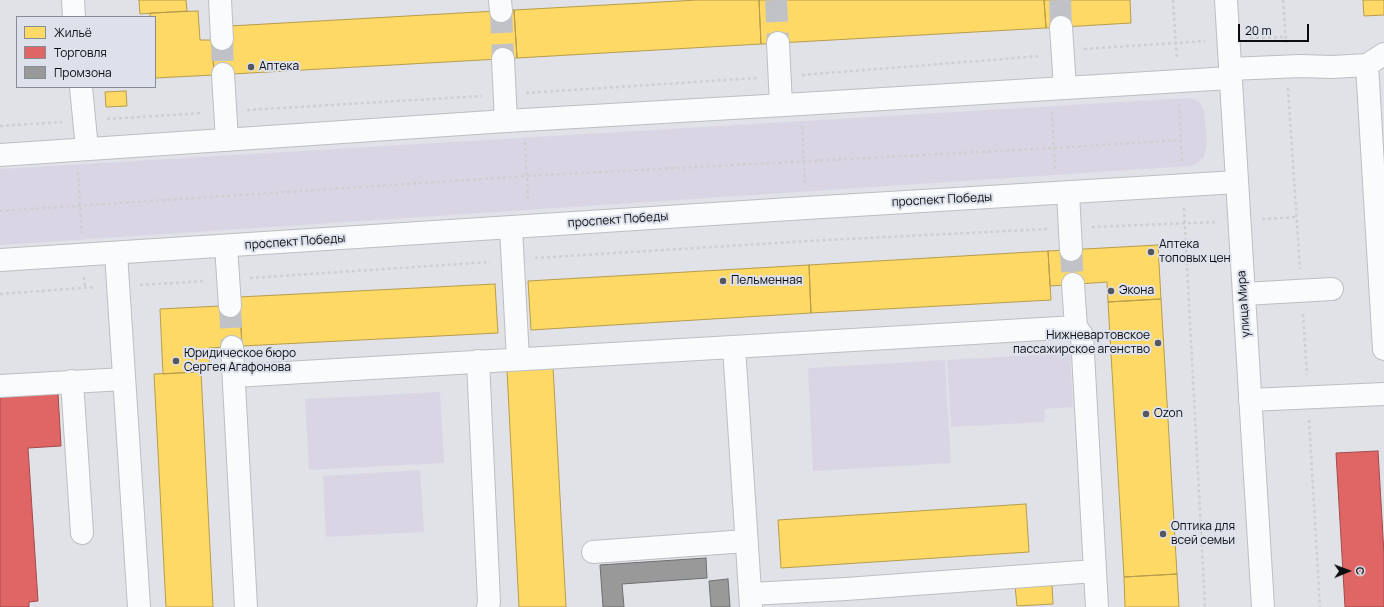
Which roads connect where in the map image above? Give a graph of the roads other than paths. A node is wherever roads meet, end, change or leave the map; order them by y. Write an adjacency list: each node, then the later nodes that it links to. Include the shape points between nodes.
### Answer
1 (73, 0): 4 (main road)
2 (220, 0): 6 (main road)
3 (1226, 0): 10 (main road, улица Мира)
4 (74, 16)
5 (1061, 27): 13 (main road, via 1062,53)
6 (222, 39)
7 (778, 43): 14 (main road, via 780,76)
8 (502, 58): 15 (main road, via 504,94)
9 (1376, 60): 10 (main road, via 1340,67 1300,66); 33 (main road)
10 (1230, 73): 13 (main road); 19 (main road, улица Мира)
11 (223, 74): 16 (main road)
12 (82, 88): 17 (main road, via 85,120)
13 (1058, 88): 14 (main road)
14 (791, 105): 15 (main road)
15 (515, 121): 16 (main road)
16 (227, 140): 17 (main road)
17 (82, 149): 18 (main road)
18 (0, 155)
19 (1237, 182): 20 (main road, проспект Победы); 28 (main road, улица Мира)
20 (1062, 193): 21 (main road, проспект Победы); 23 (main road, via 1070,228)
21 (520, 227): 22 (main road, проспект Победы); 34 (main road, via 512,261)
22 (226, 246): 24 (main road, проспект Победы); 29 (main road)
23 (1071, 250)
24 (116, 252): 25 (main road, проспект Победы); 37 (main road)
25 (0, 260)
26 (1073, 284): 30 (main road)
27 (1332, 289): 28 (main road)
28 (1244, 294): 41 (main road, улица Мира)
29 (230, 306)
30 (1076, 327): 32 (main road); 45 (main road, via 1082,335)
31 (232, 347): 36 (main road)
32 (734, 347): 34 (main road); 43 (main road)
33 (1384, 349)
34 (518, 359): 35 (main road)
35 (478, 361): 36 (main road); 50 (main road)
36 (234, 376): 49 (main road)
37 (124, 379): 38 (main road); 48 (main road)
38 (72, 382): 39 (main road); 42 (main road)
39 (0, 386)
40 (1384, 394): 41 (main road)
41 (1250, 400): 52 (main road, улица Мира)
42 (82, 533)
43 (746, 541): 44 (main road); 47 (main road)
44 (593, 552)
45 (1095, 571): 46 (main road); 51 (main road)
46 (847, 598): 47 (main road)
47 (750, 601)
48 (139, 607)
49 (246, 607)
50 (488, 607)
51 (1097, 607)
52 (1263, 607)

